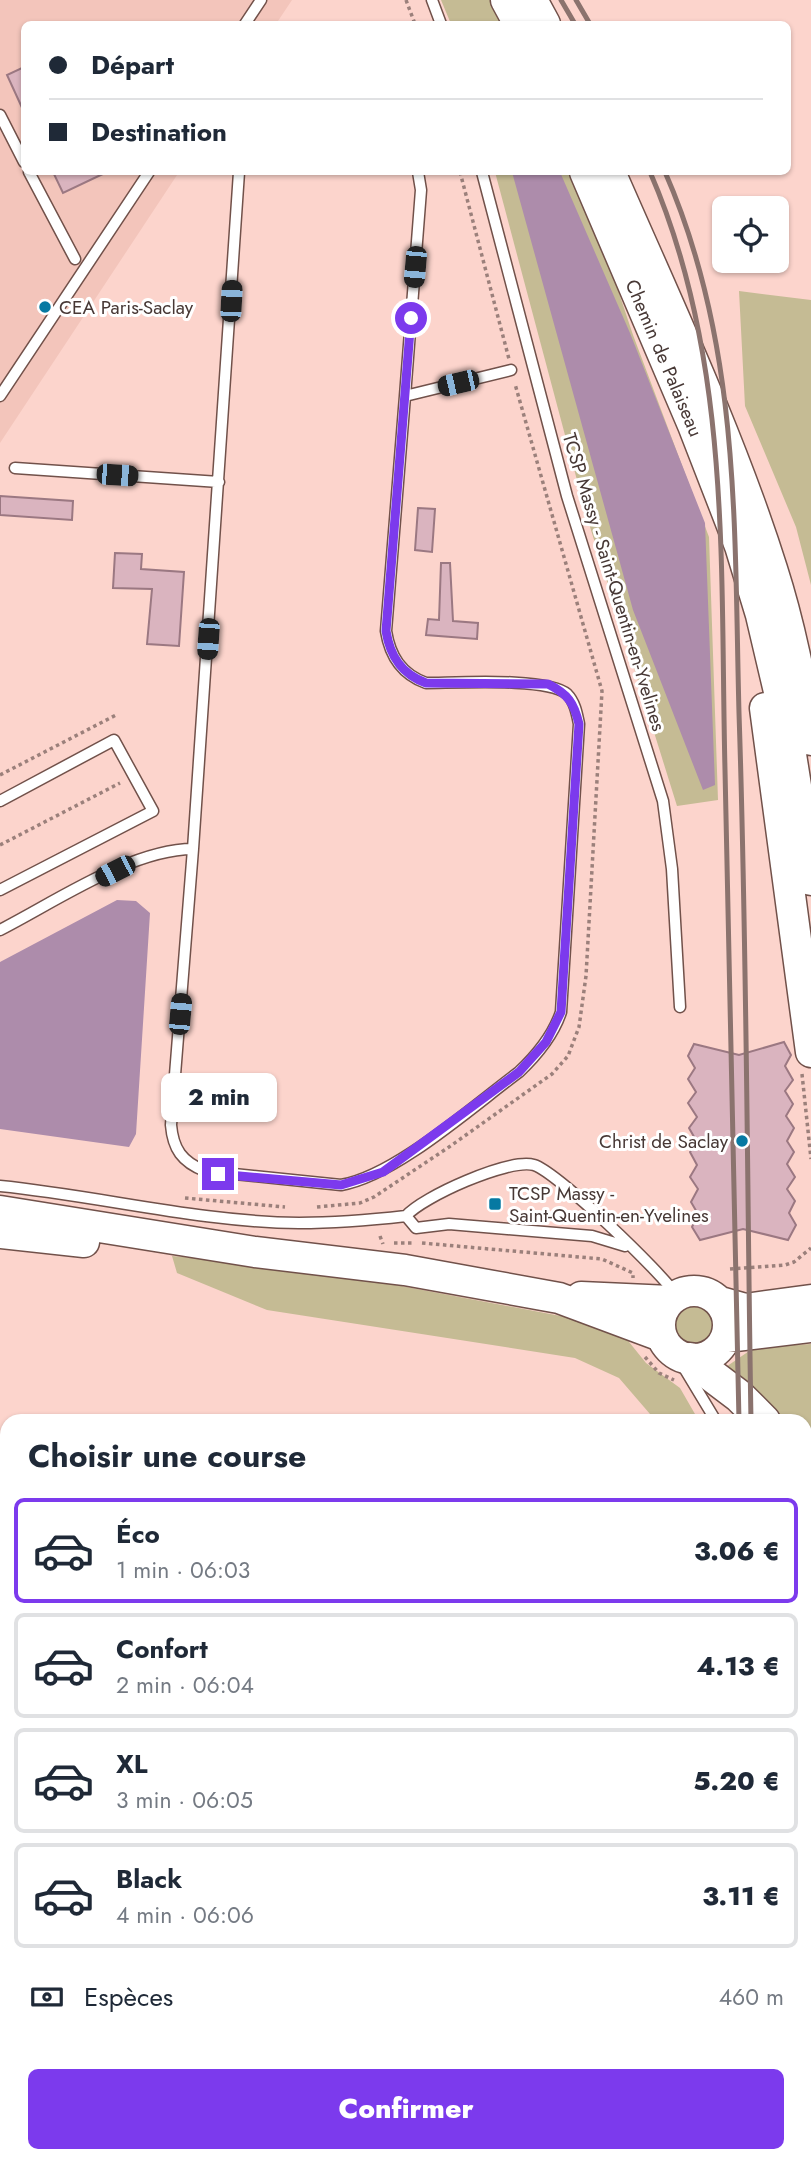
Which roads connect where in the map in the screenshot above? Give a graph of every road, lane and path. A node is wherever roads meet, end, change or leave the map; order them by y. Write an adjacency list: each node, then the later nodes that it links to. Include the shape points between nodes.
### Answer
1 (261, 0): 6 (lane)
2 (406, 0): 7 (path)
3 (432, 0): 8 (lane)
4 (506, 0): 9 (main road)
5 (532, 0): 10 (main road)
6 (247, 21)
7 (414, 21)
8 (439, 21)
9 (517, 21)
10 (543, 21)
11 (0, 114): 12 (lane)
12 (21, 156)
13 (31, 175): 21 (lane)
14 (147, 175): 23 (lane)
15 (239, 175): 27 (lane)
16 (418, 175): 24 (lane)
17 (461, 175): 22 (path)
18 (483, 175): 40 (lane, TCSP Massy - Saint-Quentin-en-Yvelines, via 567,496 663,801)
19 (586, 175): 28 (main road, Chemin de Palaiseau)
20 (611, 175): 25 (main road, Chemin de Palaiseau)
21 (75, 259)
22 (511, 370): 24 (lane); 45 (path, via 602,691 586,976 579,1027 568,1056 552,1074)
23 (0, 396)
24 (405, 396): 36 (lane, via 386,631 389,650 412,678 426,683 548,684 566,694 575,707 579,724 561,1012 556,1027 519,1072 370,1178 341,1185 218,1174 192,1166 175,1149 171,1125)
25 (726, 440): 29 (main road, via 766,503); 31 (main road, via 772,569)
26 (15, 468): 27 (lane)
27 (219, 482): 36 (lane)
28 (740, 546): 37 (main road, via 785,718); 41 (main road, via 744,611 764,705)
29 (811, 648)
30 (116, 716): 32 (path)
31 (811, 740)
32 (0, 775)
33 (120, 783): 35 (path)
34 (0, 801): 38 (lane, via 114,740 153,811)
35 (0, 845)
36 (193, 849): 39 (lane, via 169,849 137,859)
37 (811, 880)
38 (0, 890)
39 (0, 930)
40 (680, 1007)
41 (806, 1057): 42 (path)
42 (811, 1159)
43 (0, 1186): 50 (lane, via 299,1223)
44 (177, 1197): 47 (path)
45 (374, 1197): 46 (path); 48 (path, via 360,1203)
46 (376, 1204)
47 (290, 1207)
48 (315, 1207)
49 (0, 1211): 55 (main road)
50 (406, 1216): 53 (lane, via 416,1228 449,1224 592,1236); 53 (lane, via 473,1177 522,1163 535,1165 555,1178)
51 (0, 1233): 55 (main road, via 181,1251)
52 (380, 1236): 56 (path, via 382,1244 472,1245 602,1259)
53 (629, 1248): 59 (lane, via 657,1272)
54 (811, 1248): 57 (path, via 785,1265)
55 (255, 1252): 58 (main road, via 405,1270)
56 (625, 1268)
57 (730, 1269)
58 (559, 1298): 59 (main road); 64 (main road)
59 (673, 1298): 61 (main road, via 698,1290); 64 (main road, via 660,1319)
60 (811, 1300): 61 (main road, via 745,1309)
61 (720, 1302): 63 (main road, via 728,1318)
62 (811, 1327): 63 (main road)
63 (727, 1337): 64 (main road, via 709,1356)
64 (675, 1349): 65 (lane); 66 (highway)
65 (712, 1414)
66 (757, 1414)

